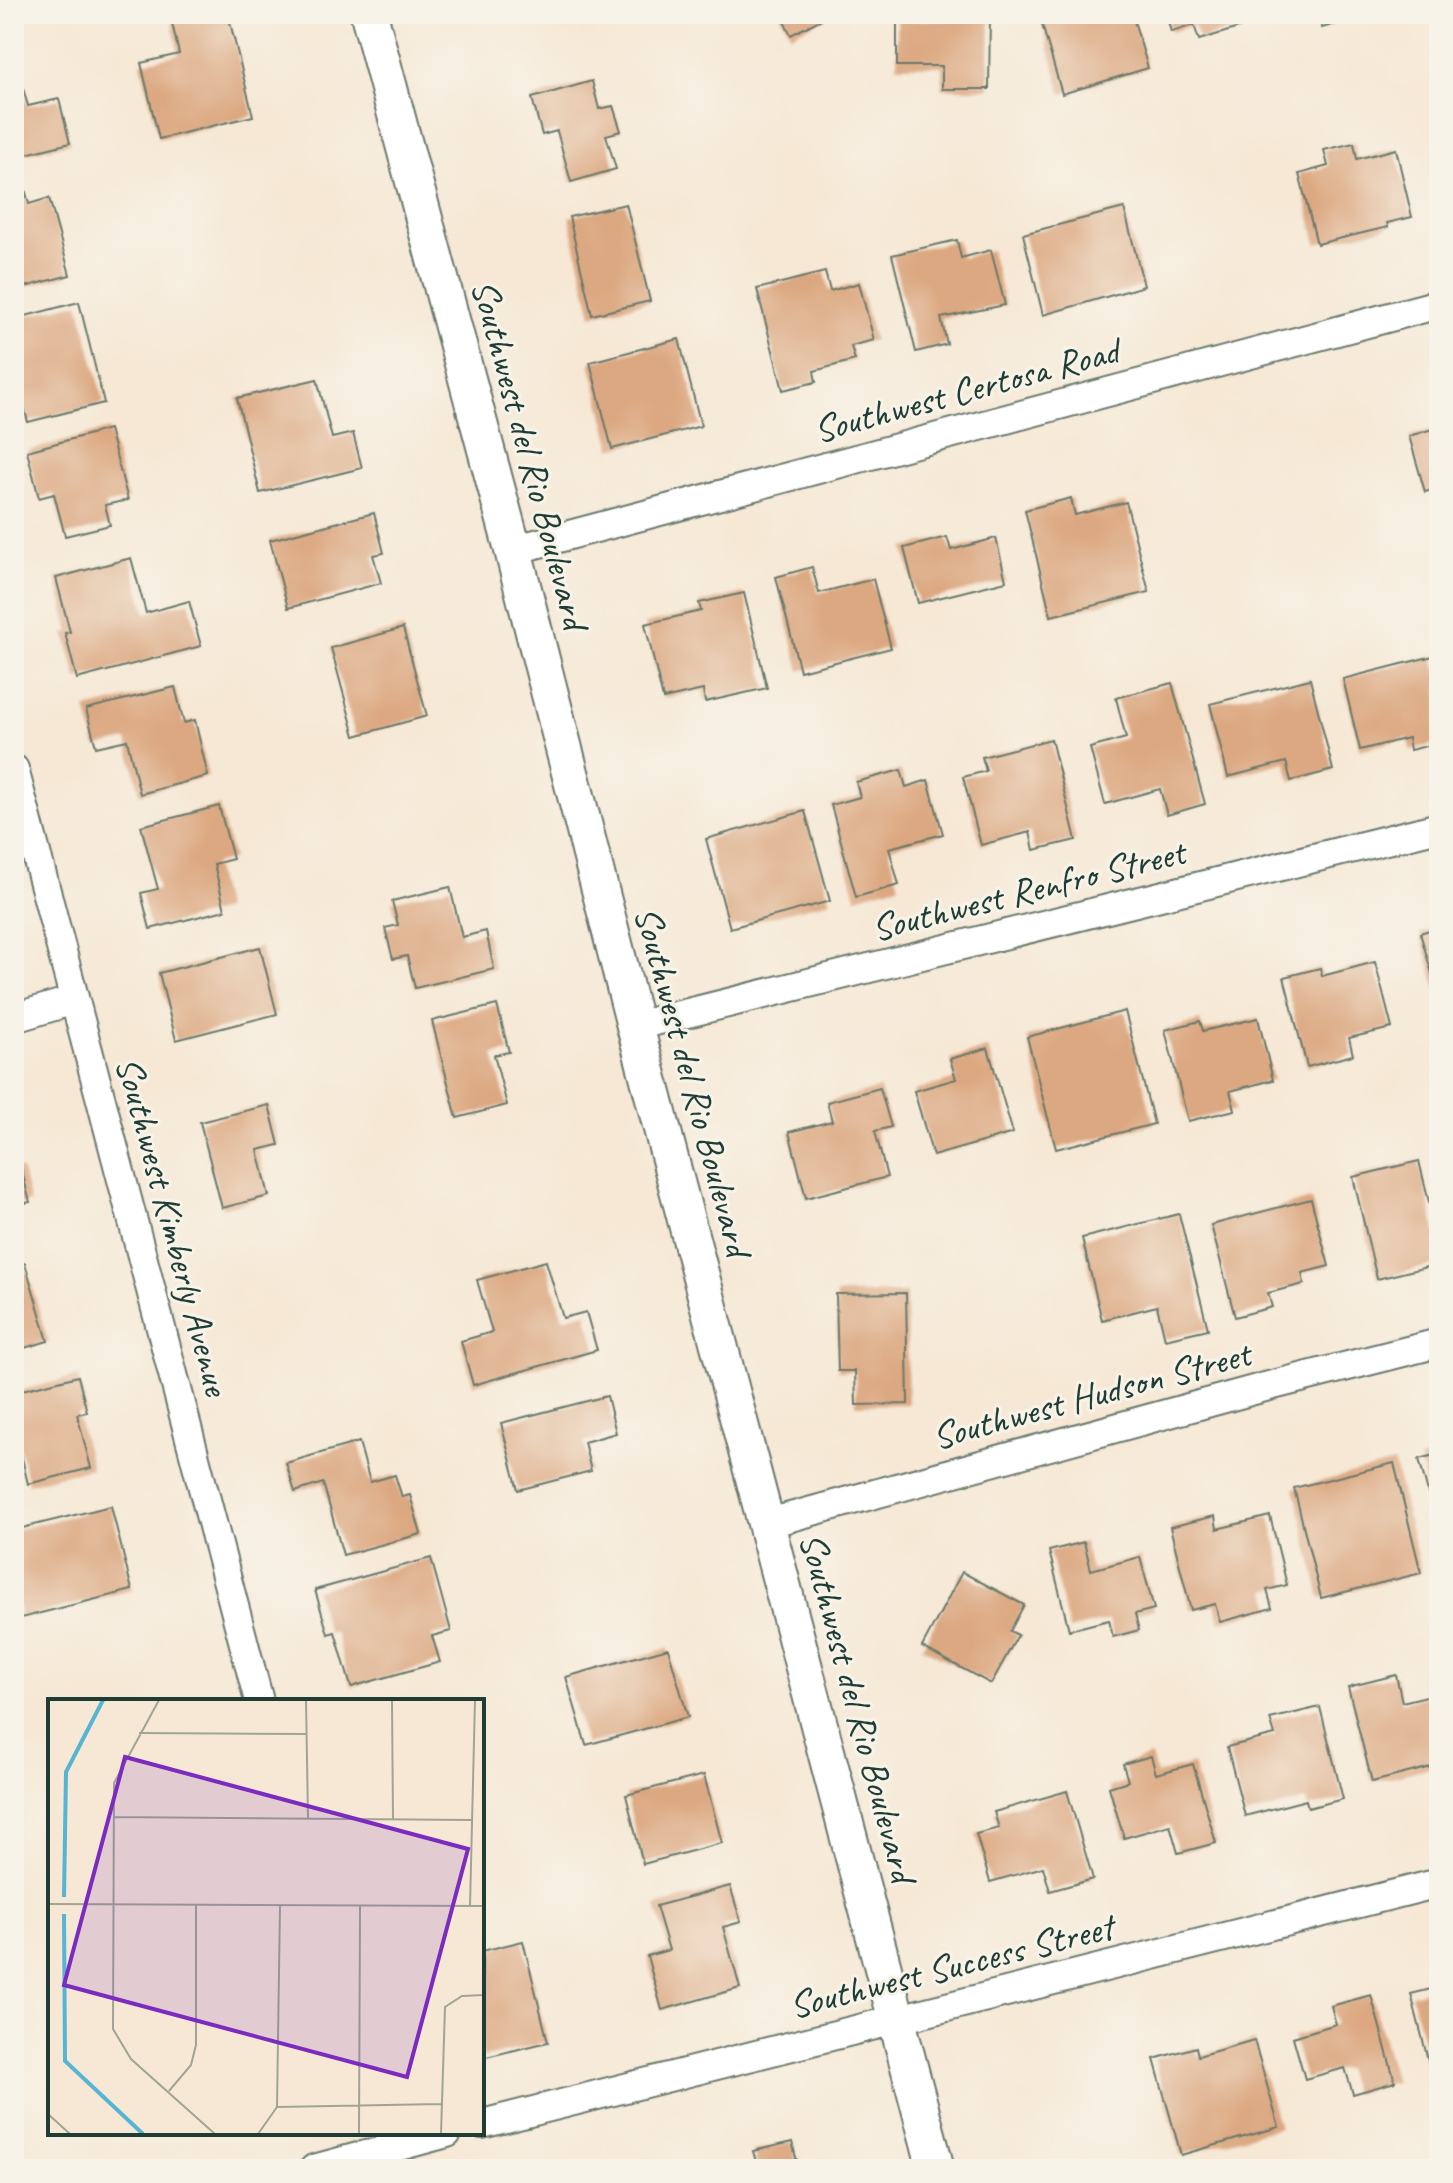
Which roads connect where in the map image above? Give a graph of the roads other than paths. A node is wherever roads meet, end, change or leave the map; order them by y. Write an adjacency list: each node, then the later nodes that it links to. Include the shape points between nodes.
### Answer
1 (369, 14): 3 (street, Southwest del Rio Boulevard)
2 (1439, 304): 3 (street, Southwest Certosa Road)
3 (513, 550): 8 (street, Southwest del Rio Boulevard)
4 (14, 769): 6 (street, Southwest Kimberly Avenue)
5 (1439, 827): 8 (street, Southwest Renfro Street)
6 (74, 1000): 7 (street); 11 (street, Southwest Kimberly Avenue)
7 (14, 1018)
8 (635, 1026): 10 (street, Southwest del Rio Boulevard)
9 (1439, 1343): 10 (street, Southwest Hudson Street)
10 (765, 1524): 13 (street, Southwest del Rio Boulevard)
11 (258, 1699)
12 (1439, 1883): 13 (street, Southwest Success Street)
13 (898, 2018): 14 (street, Southwest Success Street); 18 (street, Southwest del Rio Boulevard)
14 (484, 2123)
15 (431, 2135): 16 (street)
16 (375, 2142): 17 (street)
17 (314, 2169)
18 (936, 2169)

